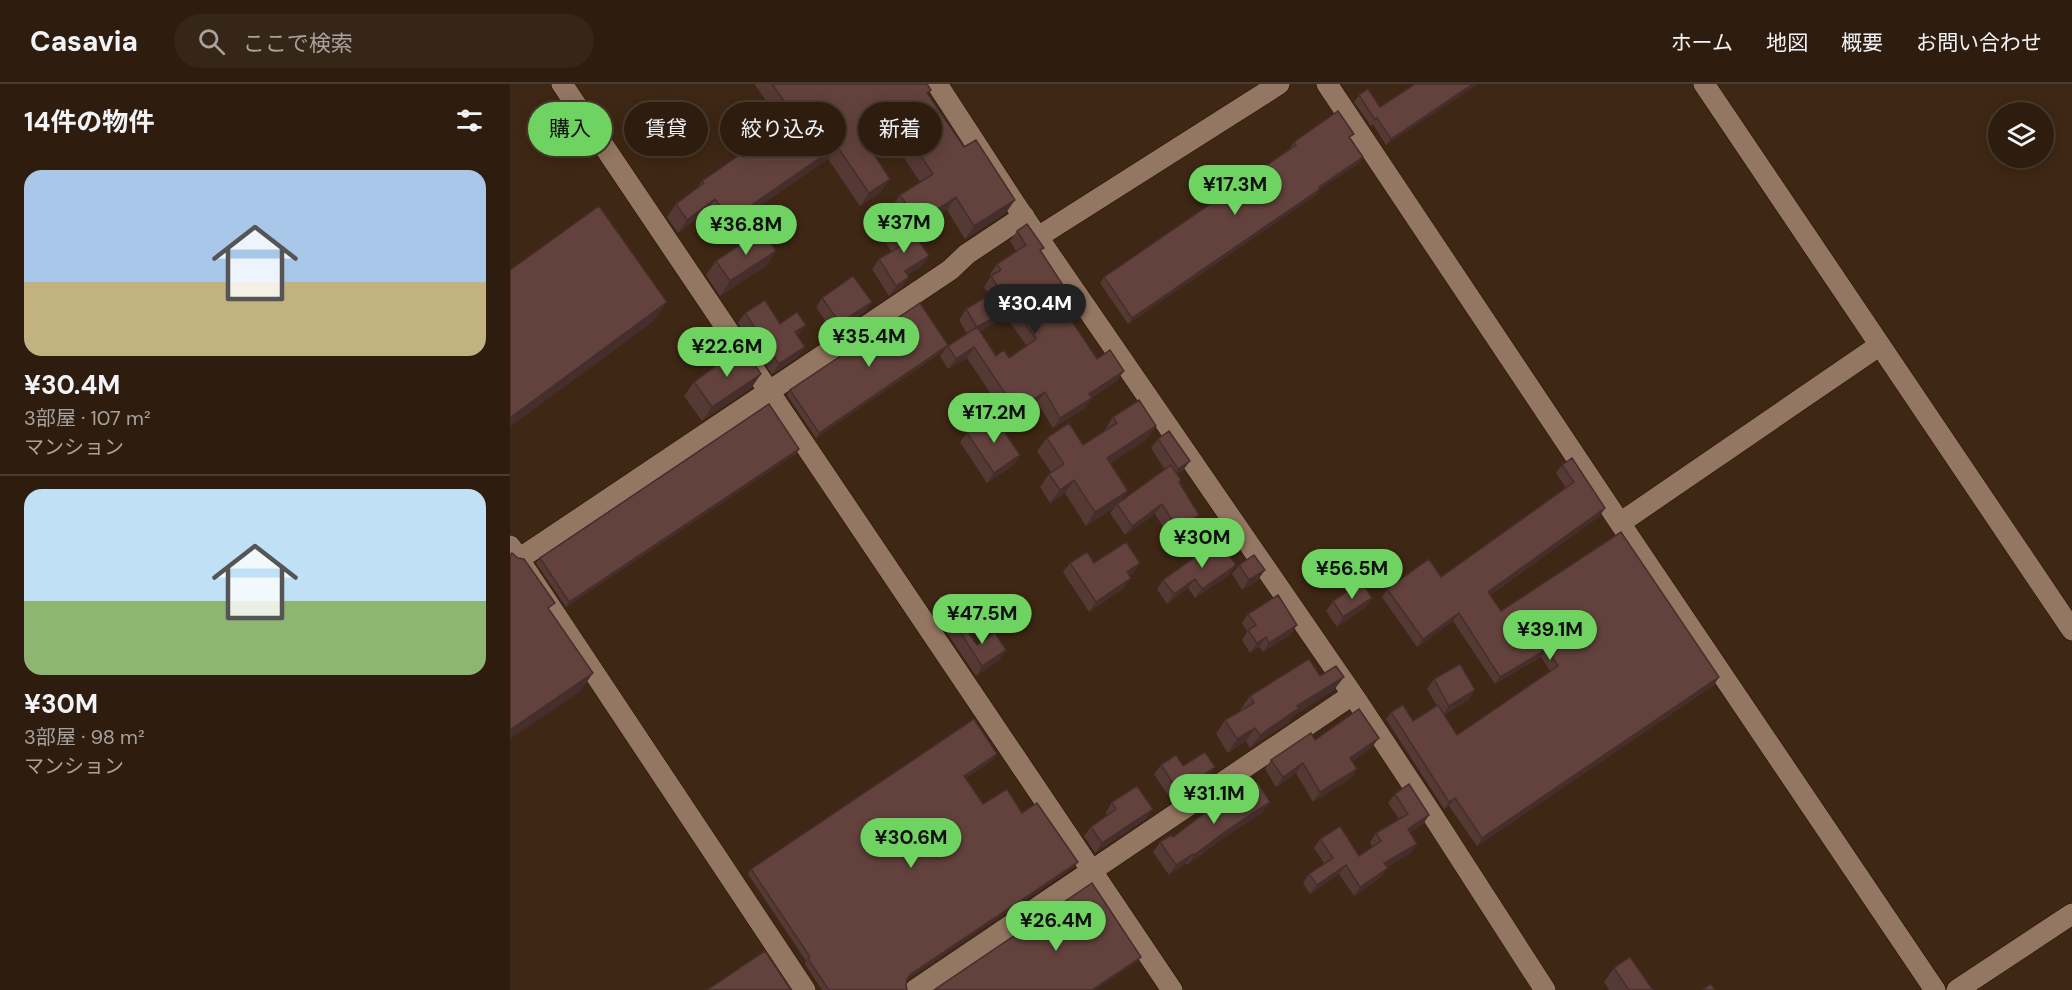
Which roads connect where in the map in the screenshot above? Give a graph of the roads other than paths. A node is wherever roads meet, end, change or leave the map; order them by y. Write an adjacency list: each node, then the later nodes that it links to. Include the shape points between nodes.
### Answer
1 (562, 84): 9 (street)
2 (937, 84): 6 (street)
3 (1278, 84): 7 (street)
4 (1327, 84): 10 (street)
5 (1704, 84): 8 (street)
6 (1024, 216): 7 (street); 9 (street)
7 (1038, 237): 13 (street)
8 (1881, 345): 10 (street); 12 (street)
9 (770, 391): 11 (street); 14 (street)
10 (1620, 523): 20 (street)
11 (513, 557): 16 (street)
12 (2072, 630)
13 (1352, 695): 14 (street); 19 (street)
14 (1092, 869): 17 (street); 18 (street)
15 (2072, 914): 21 (street)
16 (805, 990)
17 (915, 990)
18 (1172, 990)
19 (1545, 990)
20 (1935, 990)
21 (1957, 990)

